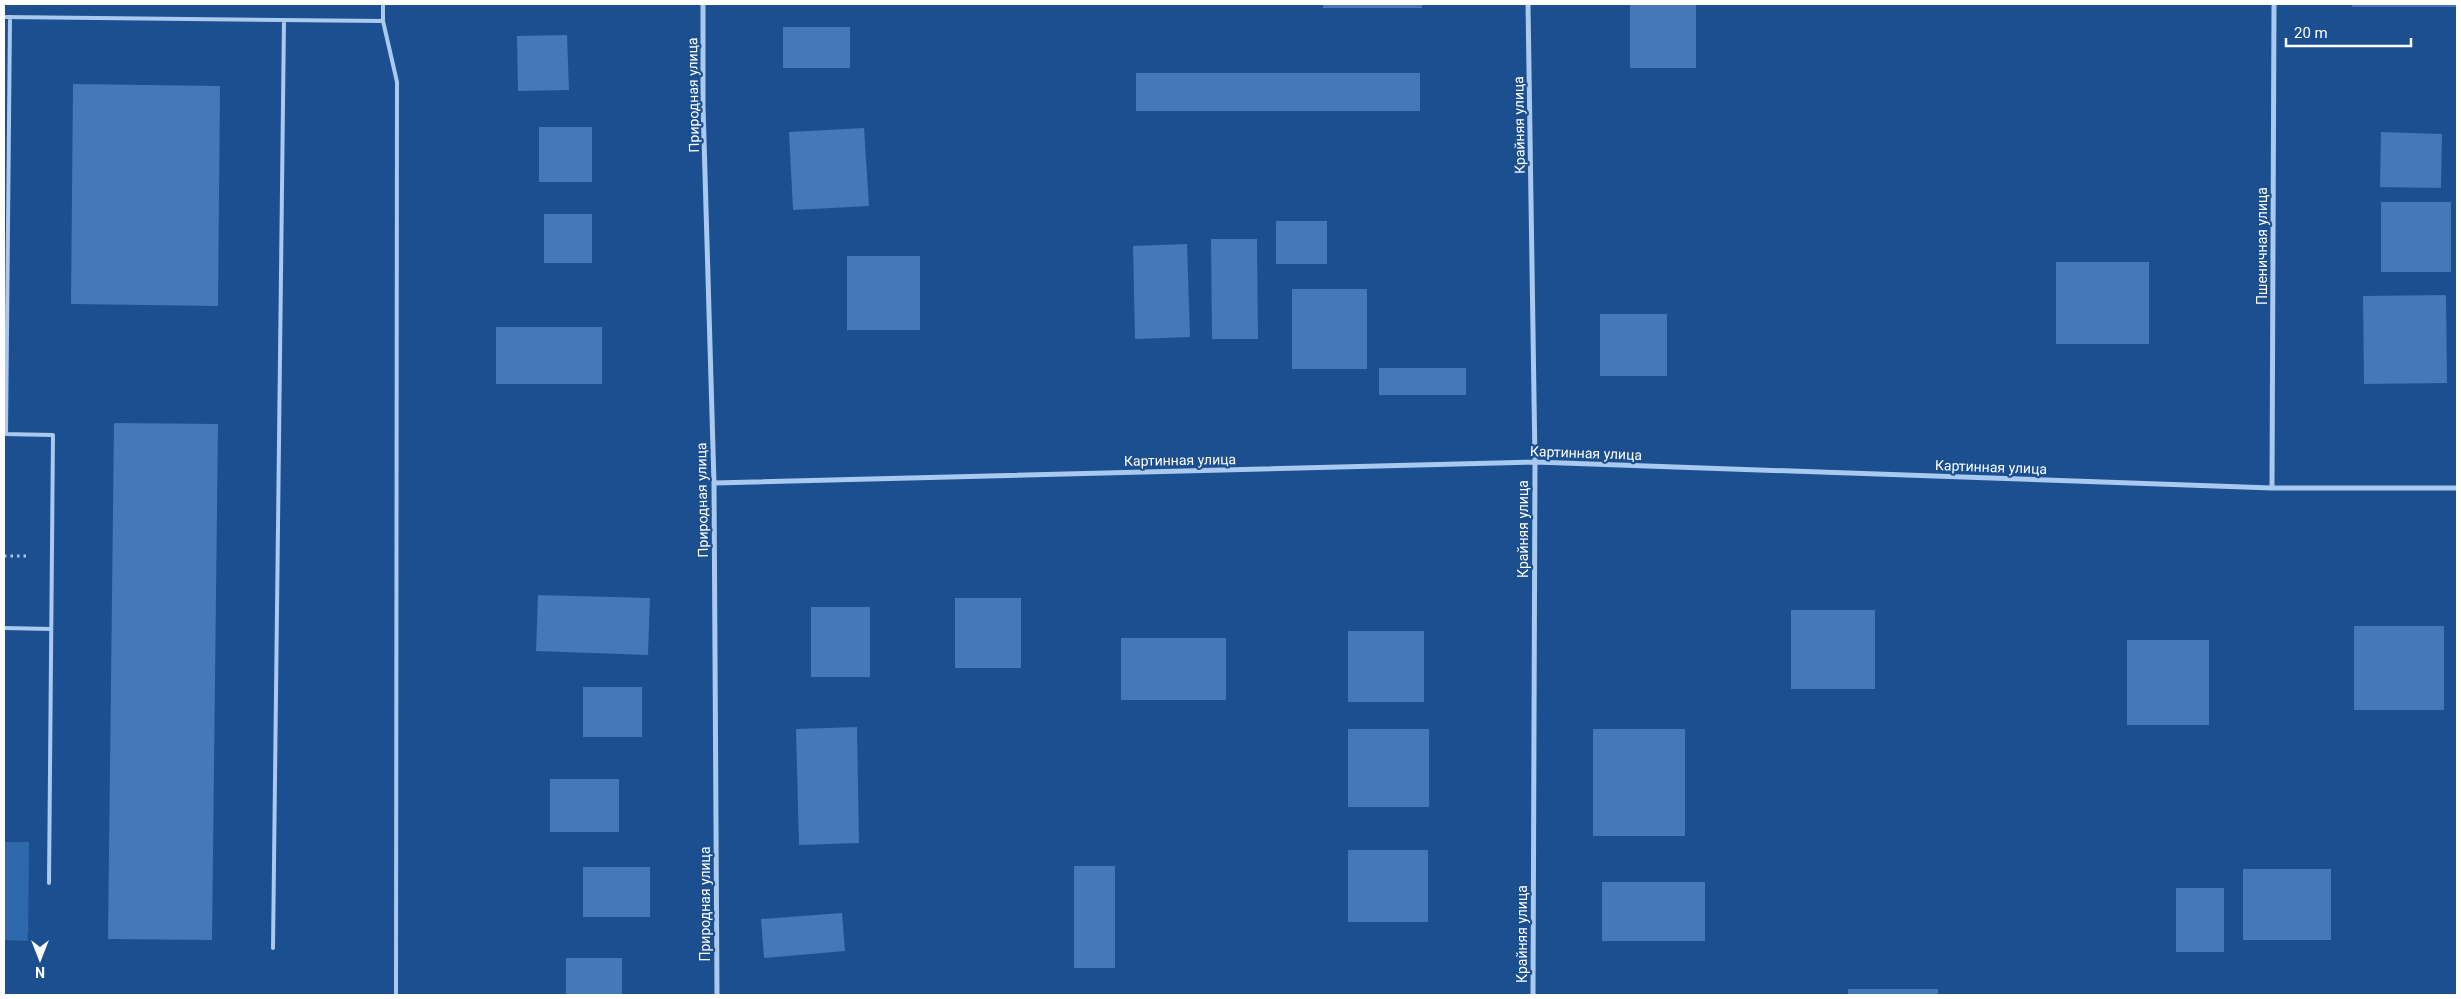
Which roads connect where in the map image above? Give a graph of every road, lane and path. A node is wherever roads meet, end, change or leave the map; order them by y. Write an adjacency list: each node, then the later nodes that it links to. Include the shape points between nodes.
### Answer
1 (383, 4): 8 (lane)
2 (703, 4): 11 (street, Природная улица)
3 (1528, 4): 10 (street, Крайняя улица)
4 (2274, 4): 12 (street, Пшеничная улица)
5 (4, 17): 6 (lane)
6 (10, 17): 7 (lane); 9 (lane)
7 (284, 20): 8 (lane); 17 (lane)
8 (382, 21): 18 (lane, via 397,82)
9 (5, 434): 15 (lane, via 54,435)
10 (1535, 462): 11 (street, Картинная улица); 12 (street, Картинная улица); 20 (street, Крайняя улица)
11 (714, 483): 19 (street, Природная улица)
12 (2272, 488): 13 (street, Картинная улица)
13 (2457, 488)
14 (4, 628): 15 (lane)
15 (51, 629): 16 (lane)
16 (48, 883)
17 (273, 948)
18 (396, 995)
19 (717, 995)
20 (1533, 995)

